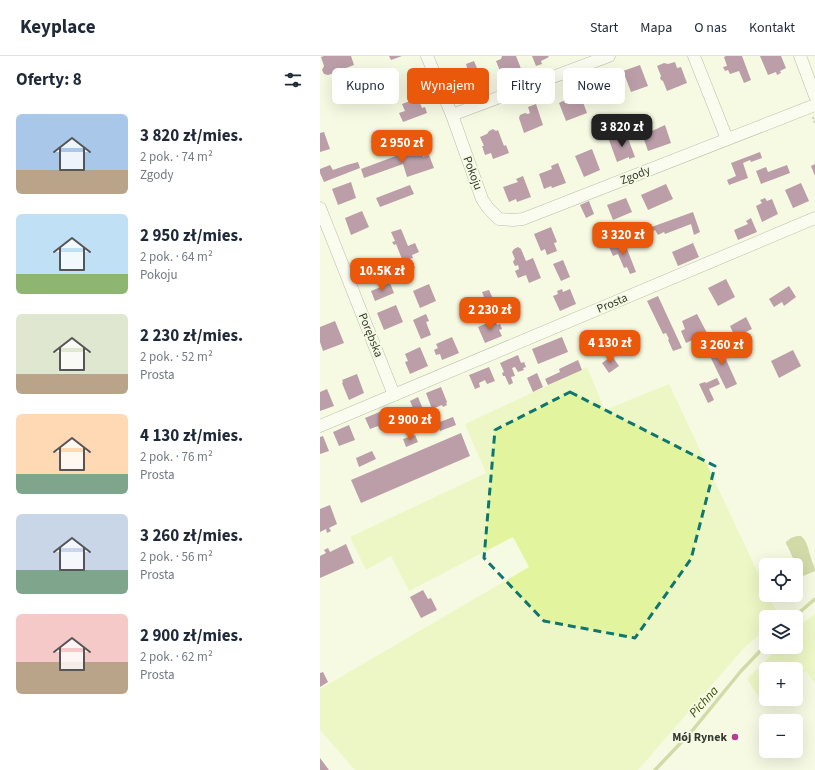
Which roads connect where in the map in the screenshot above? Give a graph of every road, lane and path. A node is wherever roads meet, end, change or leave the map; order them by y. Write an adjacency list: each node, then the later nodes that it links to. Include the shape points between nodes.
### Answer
1 (427, 56): 7 (street, Pokoju)
2 (609, 56): 7 (street)
3 (694, 56): 8 (street)
4 (800, 56): 5 (street)
5 (815, 96)
6 (815, 105): 8 (street, Zgody)
7 (452, 115): 11 (street, Pokoju, via 482,199)
8 (727, 139): 11 (street, Zgody, via 523,219)
9 (320, 208): 12 (street, Porębska)
10 (815, 218): 12 (street, Prosta)
11 (499, 219)
12 (394, 395): 13 (street, Prosta)
13 (320, 426)

